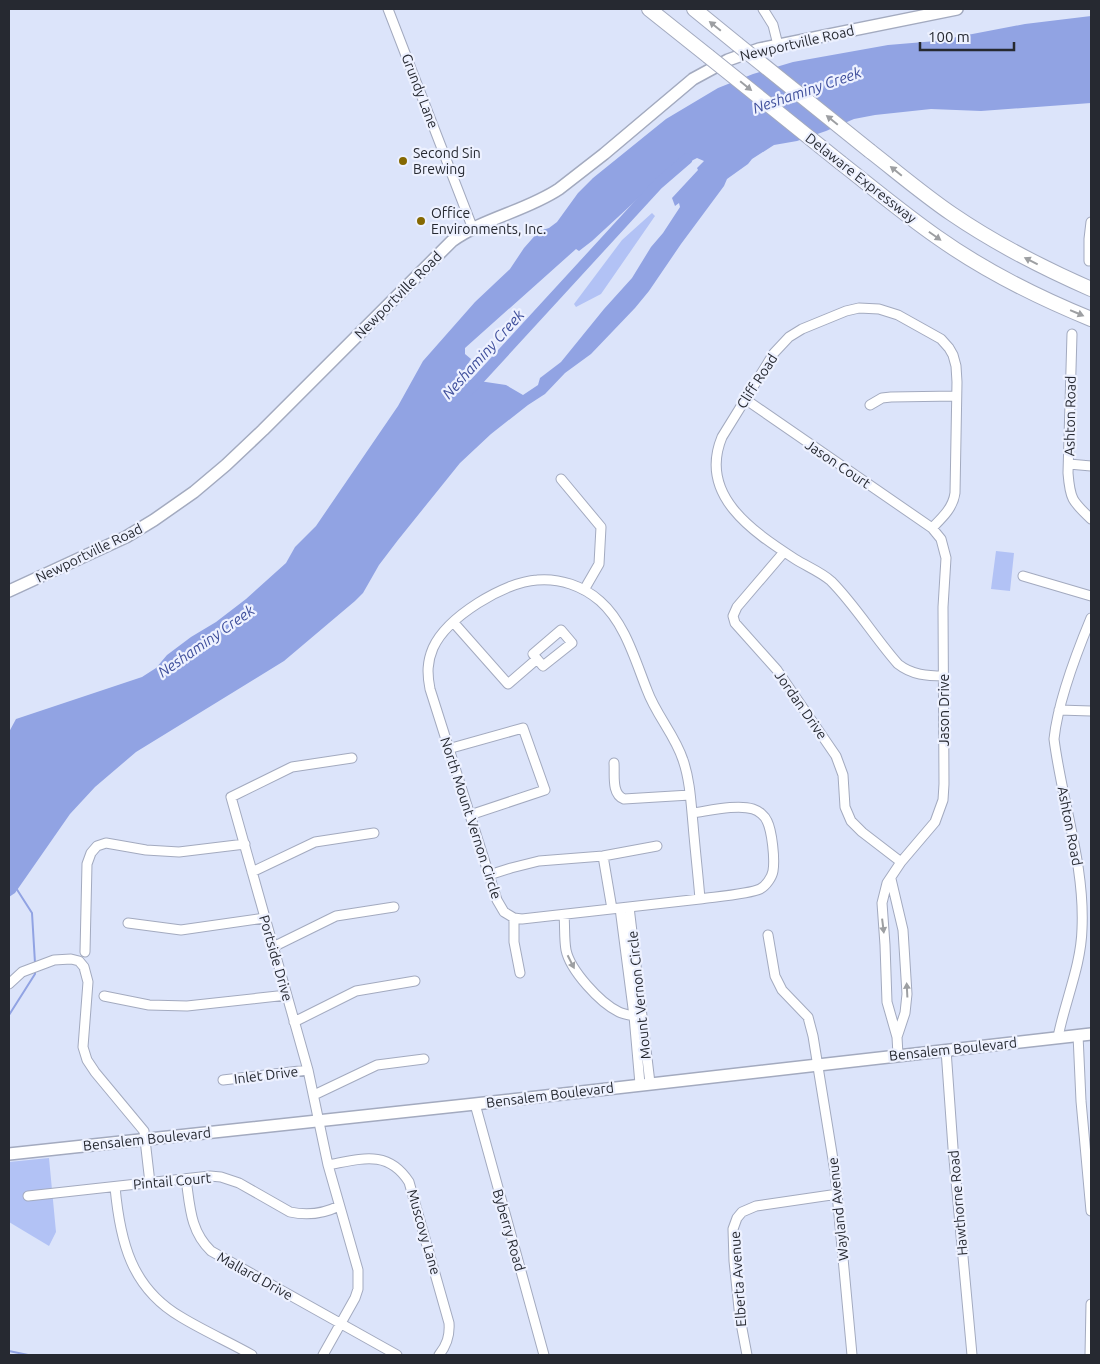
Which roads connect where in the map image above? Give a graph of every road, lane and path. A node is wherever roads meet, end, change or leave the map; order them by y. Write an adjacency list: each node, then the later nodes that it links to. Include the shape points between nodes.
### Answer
1 (388, 9): 8 (street, Grundy Lane)
2 (649, 9): 11 (highway, Delaware Expressway, one-way to 11, bridge, via 911,219 1017,286)
3 (694, 9): 10 (highway, Delaware Expressway, one-way to 3, bridge, via 1030,261 934,201)
4 (762, 9): 6 (street, via 773,25)
5 (957, 9): 6 (main road, Newportville Road)
6 (778, 45): 8 (main road, Newportville Road, via 734,57 698,75 555,192)
7 (1091, 222): 9 (street)
8 (473, 229): 24 (main road, Newportville Road, via 457,237 440,252 263,430 199,487 134,532)
9 (1089, 261)
10 (1091, 289)
11 (1091, 319)
12 (1072, 334): 16 (street, Ashton Road)
13 (956, 396): 14 (street, Cliff Road, via 955,360 946,344 898,315 869,308 846,311 794,333 774,353); 15 (street, via 891,396); 20 (street, Cliff Road, via 954,498)
14 (745, 399): 20 (street, Jason Court); 21 (street, Cliff Road, via 717,448 715,463 719,488 750,526)
15 (870, 405)
16 (1069, 464): 17 (street); 19 (street, Ashton Road, via 1071,497)
17 (1091, 466)
18 (561, 479): 23 (street, via 602,527 599,564)
19 (1091, 519)
20 (932, 528): 29 (street, Jason Drive, via 941,539 946,558)
21 (784, 552): 29 (street, Cliff Road, via 831,582 905,669 919,675); 42 (street, Jordan Drive, via 737,606 733,616 735,623 777,670 836,756 842,770 851,821)
22 (1023, 576): 25 (street)
23 (584, 590): 27 (street, North Mount Vernon Circle, via 560,581 533,580 482,600); 35 (street, North Mount Vernon Circle, via 601,601 617,620 650,698 677,744 684,761)
24 (9, 591)
25 (1091, 596)
26 (1091, 618): 30 (street, Ashton Road)
27 (454, 623): 28 (street, via 508,684); 32 (street, North Mount Vernon Circle, via 436,643 428,668 430,689)
28 (537, 659)
29 (944, 676): 42 (street, Jason Drive, via 943,800 935,822)
30 (1059, 710): 31 (street); 66 (street, Ashton Road, via 1054,739 1079,878 1082,930 1076,970)
31 (1091, 711)
32 (448, 749): 37 (street, North Mount Vernon Circle); 37 (street, via 523,728 544,790)
33 (352, 758): 39 (street, Portside Drive, via 292,767 231,797)
34 (614, 763): 35 (street, via 616,792 620,798)
35 (690, 795): 36 (street, North Mount Vernon Circle)
36 (692, 813): 46 (street, North Mount Vernon Circle); 46 (street, via 743,808 758,811 768,822 773,860 772,875 759,889)
37 (470, 815): 44 (street, North Mount Vernon Circle)
38 (374, 833): 43 (street, via 315,842)
39 (244, 844): 43 (street, Portside Drive); 55 (street, via 179,852 106,844 96,846 87,864)
40 (657, 846): 41 (street)
41 (604, 856): 44 (street, via 539,861); 48 (street)
42 (901, 862): 45 (street, Jason Drive)
43 (252, 872): 50 (street, Portside Drive)
44 (489, 875): 51 (street, North Mount Vernon Circle, via 500,907)
45 (891, 879): 65 (street, Jason Drive, one-way to 45, via 907,994 903,930); 65 (street, Jason Drive, one-way to 65, via 885,887 882,912 887,1002)
46 (700, 899): 48 (street)
47 (394, 907): 54 (street, via 336,916)
48 (621, 908): 49 (street); 61 (street, Mount Vernon Circle); 73 (street, Mount Vernon Circle)
49 (564, 915): 51 (street); 61 (street, one-way to 61, via 570,963 586,986 606,1003 618,1012)
50 (265, 918): 52 (street, via 181,930); 54 (street, Portside Drive)
51 (514, 918): 56 (street, via 514,942)
52 (128, 923)
53 (768, 935): 70 (street, Wayland Avenue, via 774,976 782,990 808,1018)
54 (273, 947): 59 (street, Portside Drive)
55 (85, 952)
56 (520, 973)
57 (415, 981): 62 (street, via 356,991)
58 (9, 984): 77 (street, via 22,972 40,964 54,960 79,961 88,982 83,1047 87,1060 144,1131)
59 (287, 995): 60 (street, via 187,1006 149,1005); 62 (street, Portside Drive)
60 (104, 996)
61 (634, 1016): 73 (street, Mount Vernon Circle)
62 (294, 1022): 71 (street, Portside Drive)
63 (1091, 1034): 64 (main road, Bensalem Boulevard)
64 (1078, 1035): 66 (main road, Bensalem Boulevard); 86 (street)
65 (897, 1037): 68 (street, Jason Drive)
66 (1058, 1038): 67 (main road, Bensalem Boulevard)
67 (946, 1050): 68 (main road, Bensalem Boulevard); 96 (street, Hawthorne Road)
68 (898, 1055): 70 (main road, Bensalem Boulevard)
69 (424, 1059): 74 (street, via 377,1065)
70 (817, 1064): 73 (main road, Bensalem Boulevard); 83 (street, Wayland Avenue)
71 (308, 1070): 72 (street, Inlet Drive); 74 (street, Portside Drive)
72 (223, 1080)
73 (645, 1084): 75 (main road, Bensalem Boulevard)
74 (314, 1095): 76 (street, Portside Drive)
75 (475, 1104): 76 (main road, Bensalem Boulevard); 93 (street, Byberry Road)
76 (320, 1121): 77 (main road, Bensalem Boulevard); 79 (street)
77 (146, 1139): 78 (main road, Bensalem Boulevard); 81 (street)
78 (9, 1154)
79 (328, 1165): 85 (street); 92 (street, Muscovy Lane, via 368,1158 382,1160 401,1170 409,1182 450,1323 447,1344)
80 (186, 1179): 81 (street, Pintail Court); 85 (street, Pintail Court, via 210,1176 232,1180 298,1214 315,1214); 88 (street, Mallard Drive, via 193,1225 211,1251)
81 (150, 1183): 82 (street, Pintail Court)
82 (115, 1187): 84 (street, Pintail Court); 89 (street, via 125,1248 145,1286 181,1318)
83 (838, 1194): 94 (street, Elberta Avenue, via 756,1206 737,1218 733,1229 734,1261); 95 (street, Wayland Avenue)
84 (28, 1196)
85 (339, 1206): 88 (street, via 359,1280 355,1298)
86 (1091, 1211)
87 (1091, 1304): 97 (street)
88 (341, 1323): 90 (street); 91 (street, Mallard Drive)
89 (252, 1355)
90 (323, 1355)
91 (397, 1355)
92 (439, 1355)
93 (544, 1355)
94 (747, 1355)
95 (852, 1355)
96 (972, 1355)
97 (1090, 1355)

